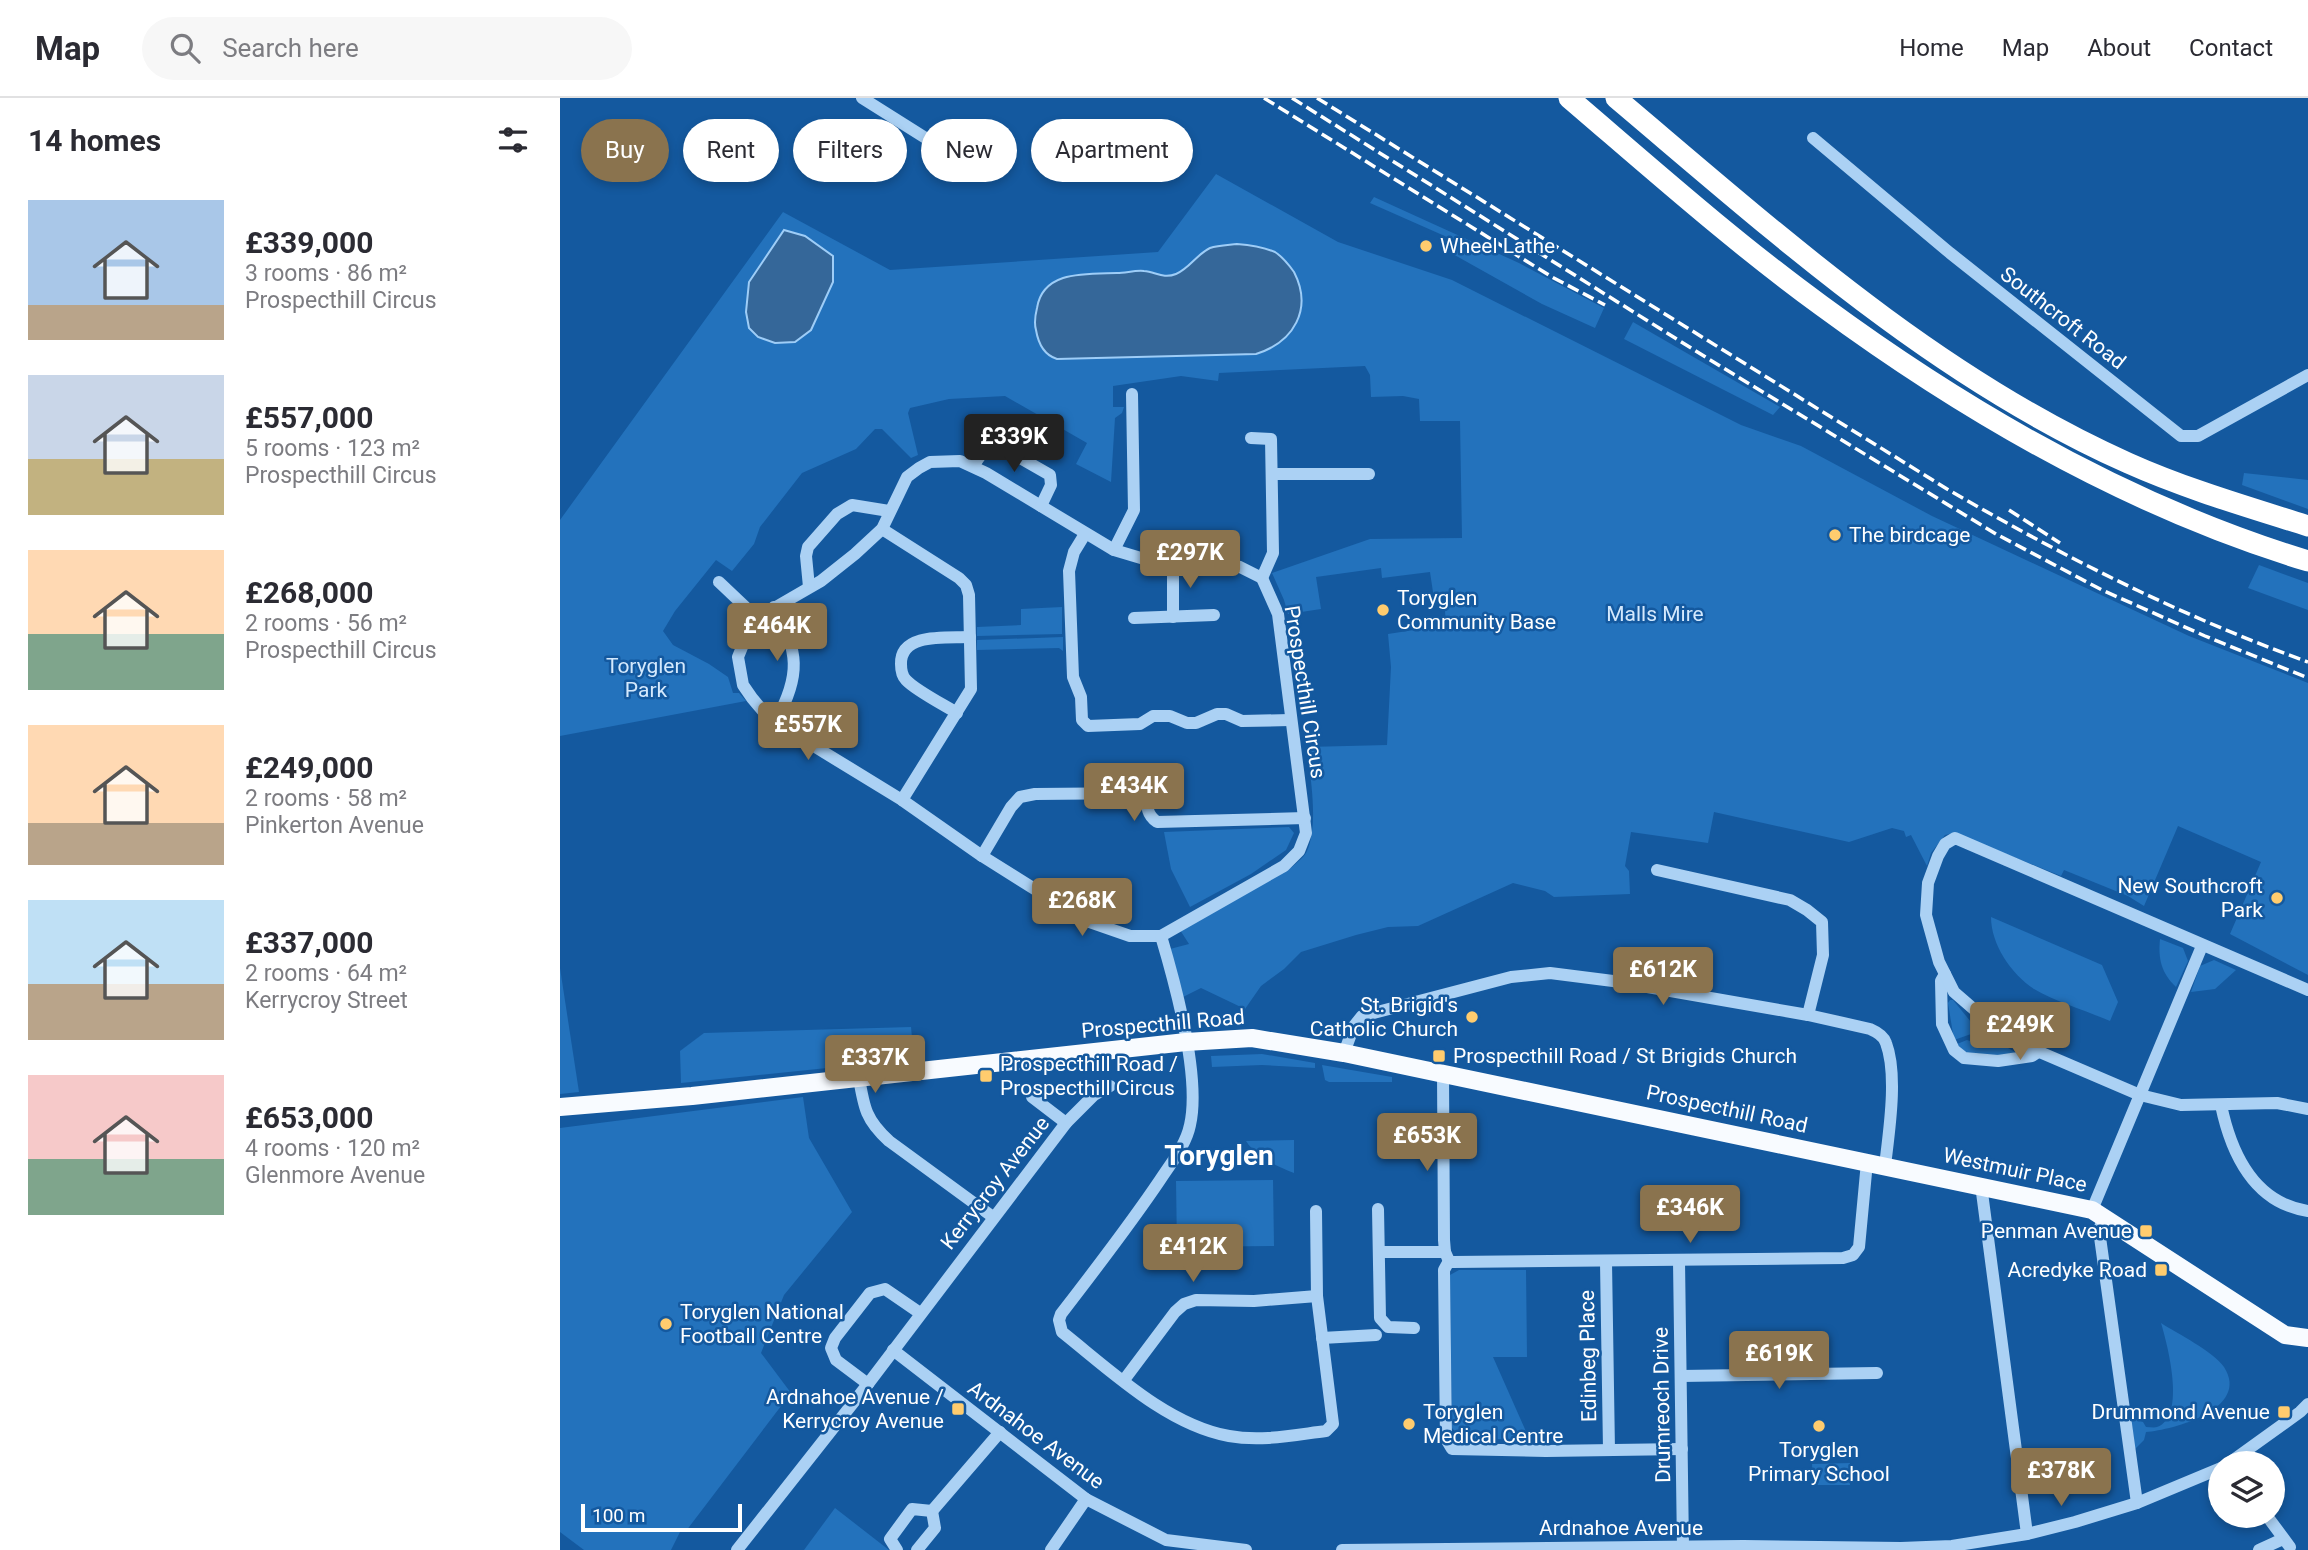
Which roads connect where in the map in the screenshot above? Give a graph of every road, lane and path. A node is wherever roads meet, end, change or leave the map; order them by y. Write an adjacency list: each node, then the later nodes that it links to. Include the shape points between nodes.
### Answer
1 (862, 98): 4 (street)
2 (1569, 98): 18 (highway, via 1822,306 1938,385 2103,479 2213,528)
3 (1616, 98): 14 (highway, via 1872,308 1959,370 2128,463)
4 (921, 135)
5 (1813, 138): 6 (street, Southcroft Road, via 2181,436 2198,436)
6 (2308, 375)
7 (1132, 394): 17 (street, via 1133,510)
8 (1251, 438): 10 (street, via 1271,439)
9 (973, 466): 12 (street); 12 (street, via 985,446 996,443 1050,475 1051,485); 13 (street, via 960,461 930,462 907,477)
10 (1272, 474): 11 (street); 20 (street, via 1273,552)
11 (1369, 474)
12 (1041, 506): 16 (street)
13 (889, 511): 15 (street); 22 (street, via 852,505 837,514 808,547)
14 (2308, 526)
15 (882, 529): 22 (street); 28 (street, via 966,585)
16 (1085, 534): 17 (street); 31 (street, via 1069,570 1073,677 1081,697 1082,720 1088,726 1140,724 1153,716 1196,723 1217,714 1242,721)
17 (1114, 550): 19 (street)
18 (2308, 561)
19 (1173, 565): 20 (street, via 1223,564); 25 (street)
20 (1262, 578): 31 (street, Prospecthill Circus, via 1278,614)
21 (719, 583): 26 (street)
22 (809, 587): 23 (street)
23 (774, 607): 26 (street); 30 (street, via 788,631 794,667 789,695)
24 (1214, 615): 25 (street)
25 (1173, 617): 27 (street)
26 (757, 618): 30 (street, via 738,657 743,685)
27 (1133, 618)
28 (970, 637): 29 (street, via 971,689); 29 (street, via 914,642 901,659 906,680)
29 (957, 713): 32 (street)
30 (776, 720): 32 (street)
31 (1290, 720): 33 (street, Prospecthill Circus)
32 (902, 800): 34 (street)
33 (1305, 818): 34 (street, via 1157,822 1147,810 1147,793 1035,794 1020,797 1011,807); 36 (street, Prospecthill Circus, via 1303,843 1284,866)
34 (982, 856): 36 (street, via 1084,920 1129,936)
35 (1657, 870): 40 (street, via 1790,900 1822,922 1823,955)
36 (1161, 936): 41 (street)
37 (2202, 946): 38 (street, via 1955,838 1945,844 1927,883 1926,915); 39 (street); 47 (street)
38 (1945, 974): 42 (street, via 1954,992 1977,1014 2007,1038); 42 (street, via 1941,981 1942,1024 1954,1050 1965,1059 1998,1061)
39 (2308, 990)
40 (1808, 1015): 43 (street, via 1544,973 1503,979 1363,1016); 54 (street, via 1870,1029 1886,1040 1891,1110)
41 (1186, 1042): 43 (main road, Prospecthill Road, via 1252,1038); 45 (main road, Prospecthill Road); 74 (street, via 1193,1110 1183,1144 1059,1320 1062,1332)
42 (2038, 1052): 47 (street)
43 (1344, 1053): 44 (main road, Prospecthill Road)
44 (1443, 1074): 53 (main road, Prospecthill Road); 62 (street)
45 (859, 1078): 50 (main road, Prospecthill Road); 60 (street, via 874,1128)
46 (1110, 1086): 52 (street, Kerrycroy Avenue)
47 (2140, 1095): 49 (street, via 2181,1105); 59 (street)
48 (1032, 1097): 52 (street)
49 (2221, 1105): 51 (street, via 2277,1103); 58 (street, via 2234,1151 2248,1175 2265,1193)
50 (560, 1107)
51 (2308, 1109)
52 (1066, 1123): 60 (street, Kerrycroy Avenue)
53 (1867, 1162): 54 (main road, Prospecthill Road); 63 (street, via 1859,1247 1853,1255)
54 (1885, 1166): 55 (main road, Westmuir Place)
55 (1982, 1185): 59 (main road, Westmuir Place); 86 (street)
56 (1378, 1209): 61 (street)
57 (1316, 1211): 65 (street)
58 (2308, 1211)
59 (2098, 1213): 70 (main road, Westmuir Place, via 2285,1335); 83 (street)
60 (993, 1217): 66 (street, Kerrycroy Avenue)
61 (1380, 1252): 62 (street); 67 (street, via 1380,1318 1388,1327)
62 (1447, 1256): 64 (street); 79 (street, via 1446,1439 1452,1449)
63 (1679, 1261): 64 (street); 73 (street, Drumreoch Drive)
64 (1606, 1262): 79 (street, Edinbeg Place)
65 (1317, 1297): 69 (street); 74 (street, via 1184,1304)
66 (920, 1313): 71 (street, Kerrycroy Avenue); 75 (street, via 885,1289 875,1290 835,1338 831,1348 836,1360)
67 (1414, 1328)
68 (1376, 1335): 69 (street)
69 (1322, 1338): 74 (street, via 1333,1424 1326,1431 1259,1438 1228,1436 1163,1410)
70 (2308, 1338)
71 (893, 1350): 75 (street, Kerrycroy Avenue); 77 (street, Ardnahoe Avenue)
72 (1877, 1373): 73 (street)
73 (1681, 1376): 78 (street, Drumreoch Drive)
74 (1124, 1380)
75 (868, 1384): 90 (street, Kerrycroy Avenue)
76 (2308, 1404): 80 (street)
77 (1000, 1432): 82 (street, Ardnahoe Avenue); 84 (street)
78 (1682, 1449): 79 (street); 87 (street, Drumreoch Drive)
79 (1609, 1450)
80 (2246, 1451)
81 (2208, 1473): 83 (street, Ardnahoe Avenue)
82 (1086, 1499): 93 (street); 94 (street, Ardnahoe Avenue, via 1166,1540)
83 (2137, 1503): 86 (street, Ardnahoe Avenue)
84 (932, 1511): 91 (street, via 912,1509 890,1539); 92 (street, via 935,1528)
85 (2276, 1528): 96 (street, via 2287,1543)
86 (2026, 1534): 89 (street, Ardnahoe Avenue)
87 (1683, 1548): 88 (street, Ardnahoe Avenue); 95 (street, Ardnahoe Avenue)
88 (1743, 1548): 89 (street, Ardnahoe Avenue)
89 (1901, 1549)
90 (737, 1550)
91 (897, 1550)
92 (917, 1550)
93 (1051, 1550)
94 (1246, 1550)
95 (1342, 1550)
96 (2259, 1550)

